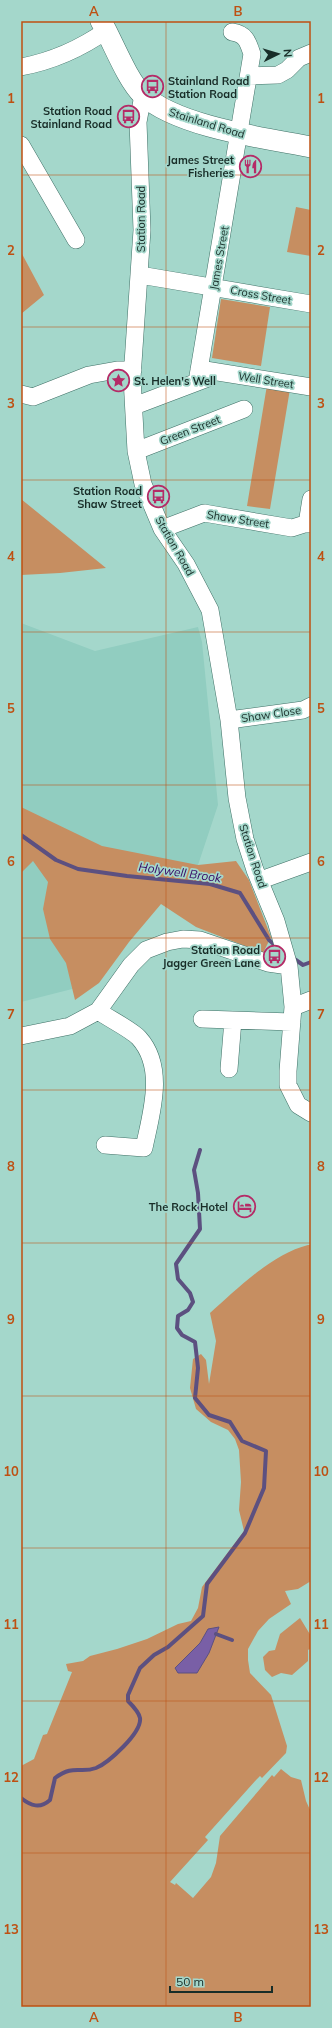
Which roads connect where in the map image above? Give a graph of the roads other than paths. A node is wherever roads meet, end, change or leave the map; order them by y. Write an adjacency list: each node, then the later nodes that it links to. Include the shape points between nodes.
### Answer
1 (104, 26): 4 (street, via 86,44 47,62); 6 (main road, Stainland Road, via 129,76)
2 (232, 32): 5 (street, James Street, via 241,34 248,41 252,54)
3 (311, 53): 5 (street, via 298,58 287,70 278,75)
4 (21, 67)
5 (249, 76): 7 (street, James Street)
6 (143, 95): 7 (main road, Stainland Road, via 167,112); 11 (street, Station Road, via 138,122 142,230)
7 (240, 134): 9 (main road, Stainland Road); 12 (street, James Street)
8 (21, 145): 10 (street)
9 (311, 147)
10 (76, 240)
11 (140, 275): 12 (street, Cross Street); 14 (street, Station Road)
12 (213, 287): 13 (street, Cross Street); 15 (street, James Street)
13 (311, 304)
14 (133, 370): 17 (street, via 89,375 33,397); 18 (street, Station Road)
15 (198, 376): 16 (street, Well Street, via 222,373); 18 (street)
16 (311, 387)
17 (21, 394)
18 (134, 406): 20 (street, Station Road)
19 (244, 409): 20 (street, Green Street)
20 (136, 450): 23 (street, Station Road, via 143,484)
21 (311, 499): 22 (street)
22 (303, 525): 23 (street, Shaw Street, via 204,513)
23 (162, 529): 25 (street, Station Road, via 186,564 210,610)
24 (311, 706): 25 (street, Shaw Close, via 303,710)
25 (229, 720): 27 (street, Station Road, via 237,798 245,839)
26 (311, 862): 27 (street)
27 (261, 880): 28 (street, Station Road)
28 (288, 965): 30 (street, via 268,963 200,940 183,939 167,942 146,950 131,965); 31 (street, Station Road)
29 (311, 1000): 31 (street)
30 (98, 1011): 34 (street, via 70,1026); 37 (street, via 139,1038 150,1055 154,1075 155,1095 144,1148)
31 (293, 1014): 33 (street); 36 (street, Station Road, via 288,1085 298,1105)
32 (202, 1019): 33 (street)
33 (233, 1020): 35 (street)
34 (21, 1036)
35 (229, 1069)
36 (311, 1113)
37 (105, 1145)

